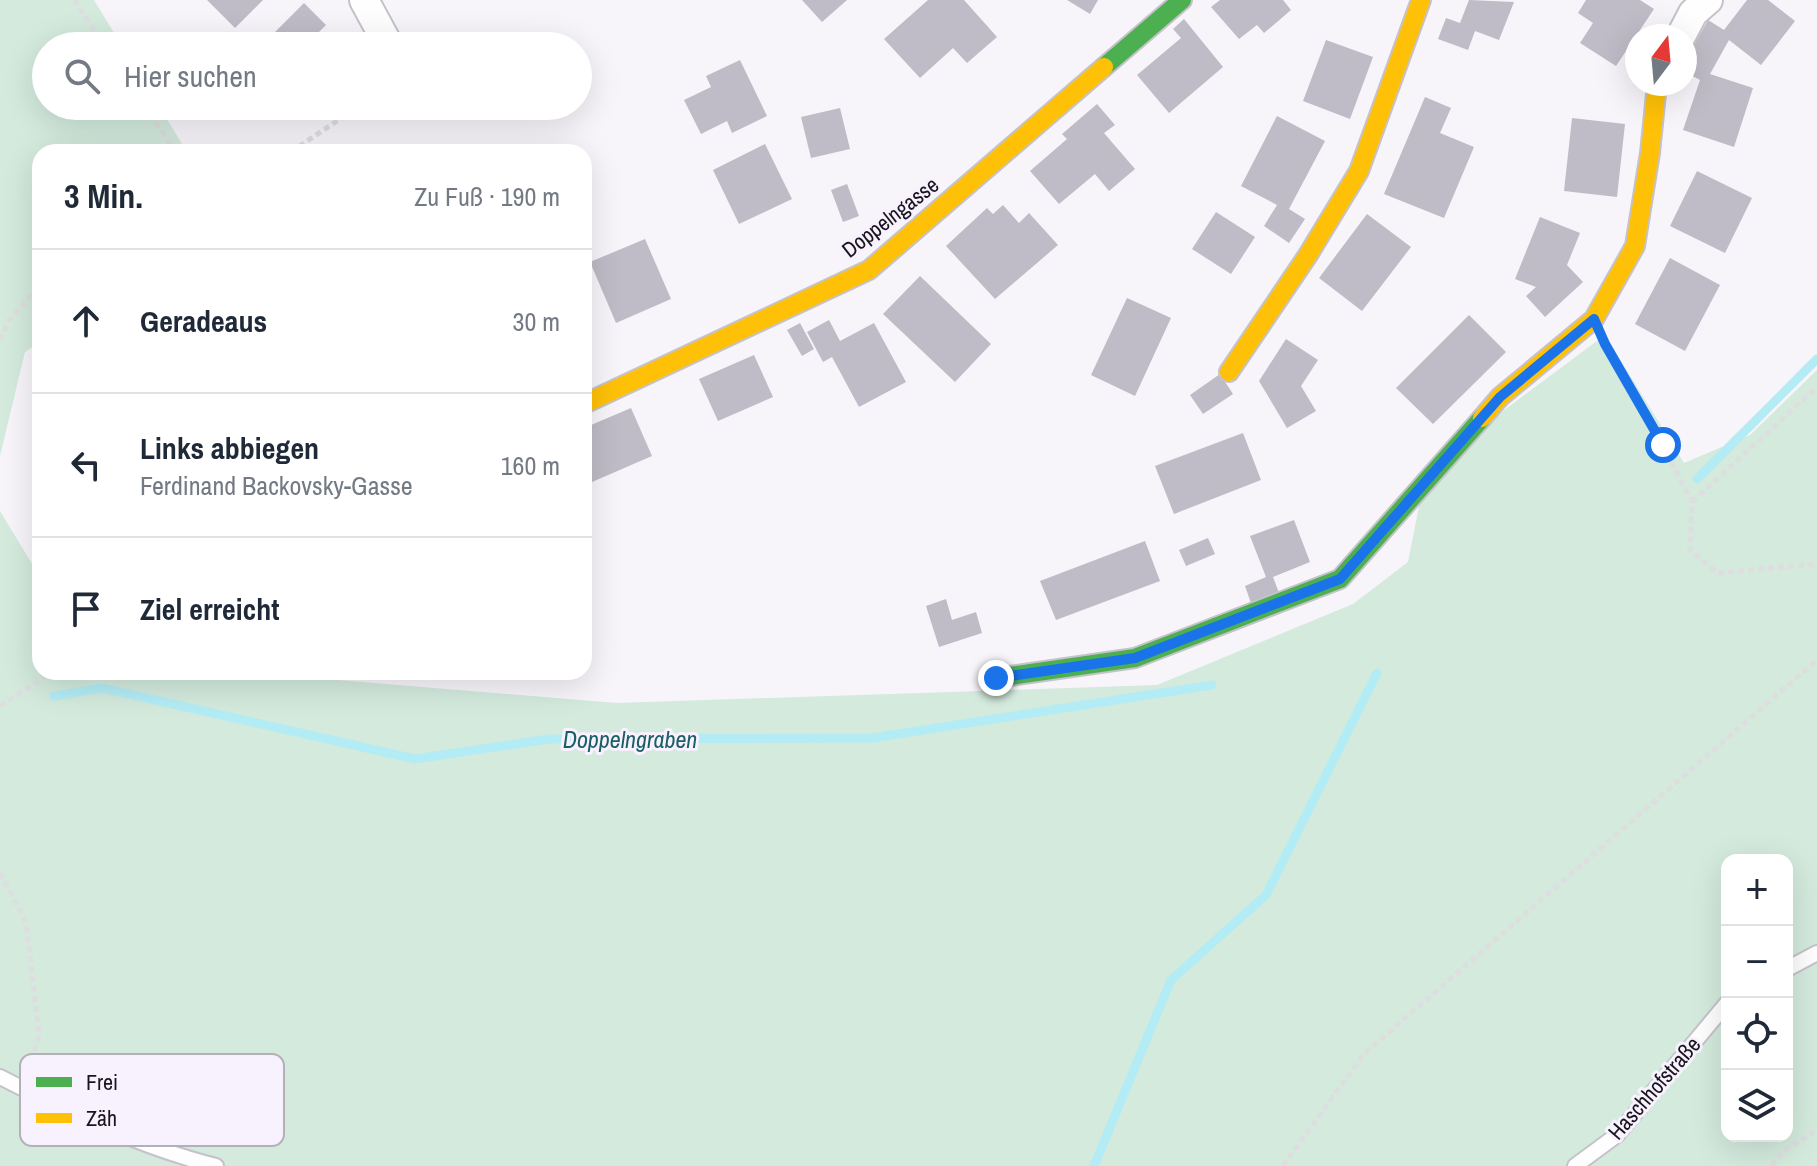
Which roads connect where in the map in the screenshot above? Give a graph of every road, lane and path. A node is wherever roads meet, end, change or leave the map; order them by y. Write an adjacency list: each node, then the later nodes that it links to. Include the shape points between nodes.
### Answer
1 (74, 0): 7 (path)
2 (364, 0): 8 (street)
3 (1182, 0): 19 (street, Doppelngasse, via 869,270)
4 (1421, 0): 17 (street, via 1359,171)
5 (1708, 0): 6 (street)
6 (1687, 24)
7 (96, 32)
8 (381, 32)
9 (1656, 96): 15 (street, via 1635,246)
10 (154, 120): 12 (path)
11 (338, 120): 13 (path)
12 (171, 144)
13 (303, 144)
14 (32, 295): 16 (path, via 9,320)
15 (1594, 319): 20 (path); 23 (street, via 1500,397 1340,579 1135,658)
16 (0, 340)
17 (1229, 372)
18 (1817, 387): 20 (path)
19 (592, 400)
20 (1692, 502): 21 (path, via 1690,550 1718,573)
21 (1817, 564)
22 (1817, 660): 36 (path, via 1364,1054)
23 (996, 678)
24 (40, 680): 25 (path)
25 (0, 706)
26 (0, 873): 30 (path, via 26,922 39,1035)
27 (1817, 953): 28 (lane)
28 (1793, 966)
29 (1721, 1010): 37 (lane, Haschhofstraße, via 1617,1135)
30 (34, 1054)
31 (0, 1077): 32 (lane)
32 (20, 1087)
33 (1817, 1130): 38 (path, via 1784,1151)
34 (149, 1146): 35 (lane)
35 (216, 1166)
36 (1283, 1166)
37 (1575, 1166)
38 (1772, 1166)

